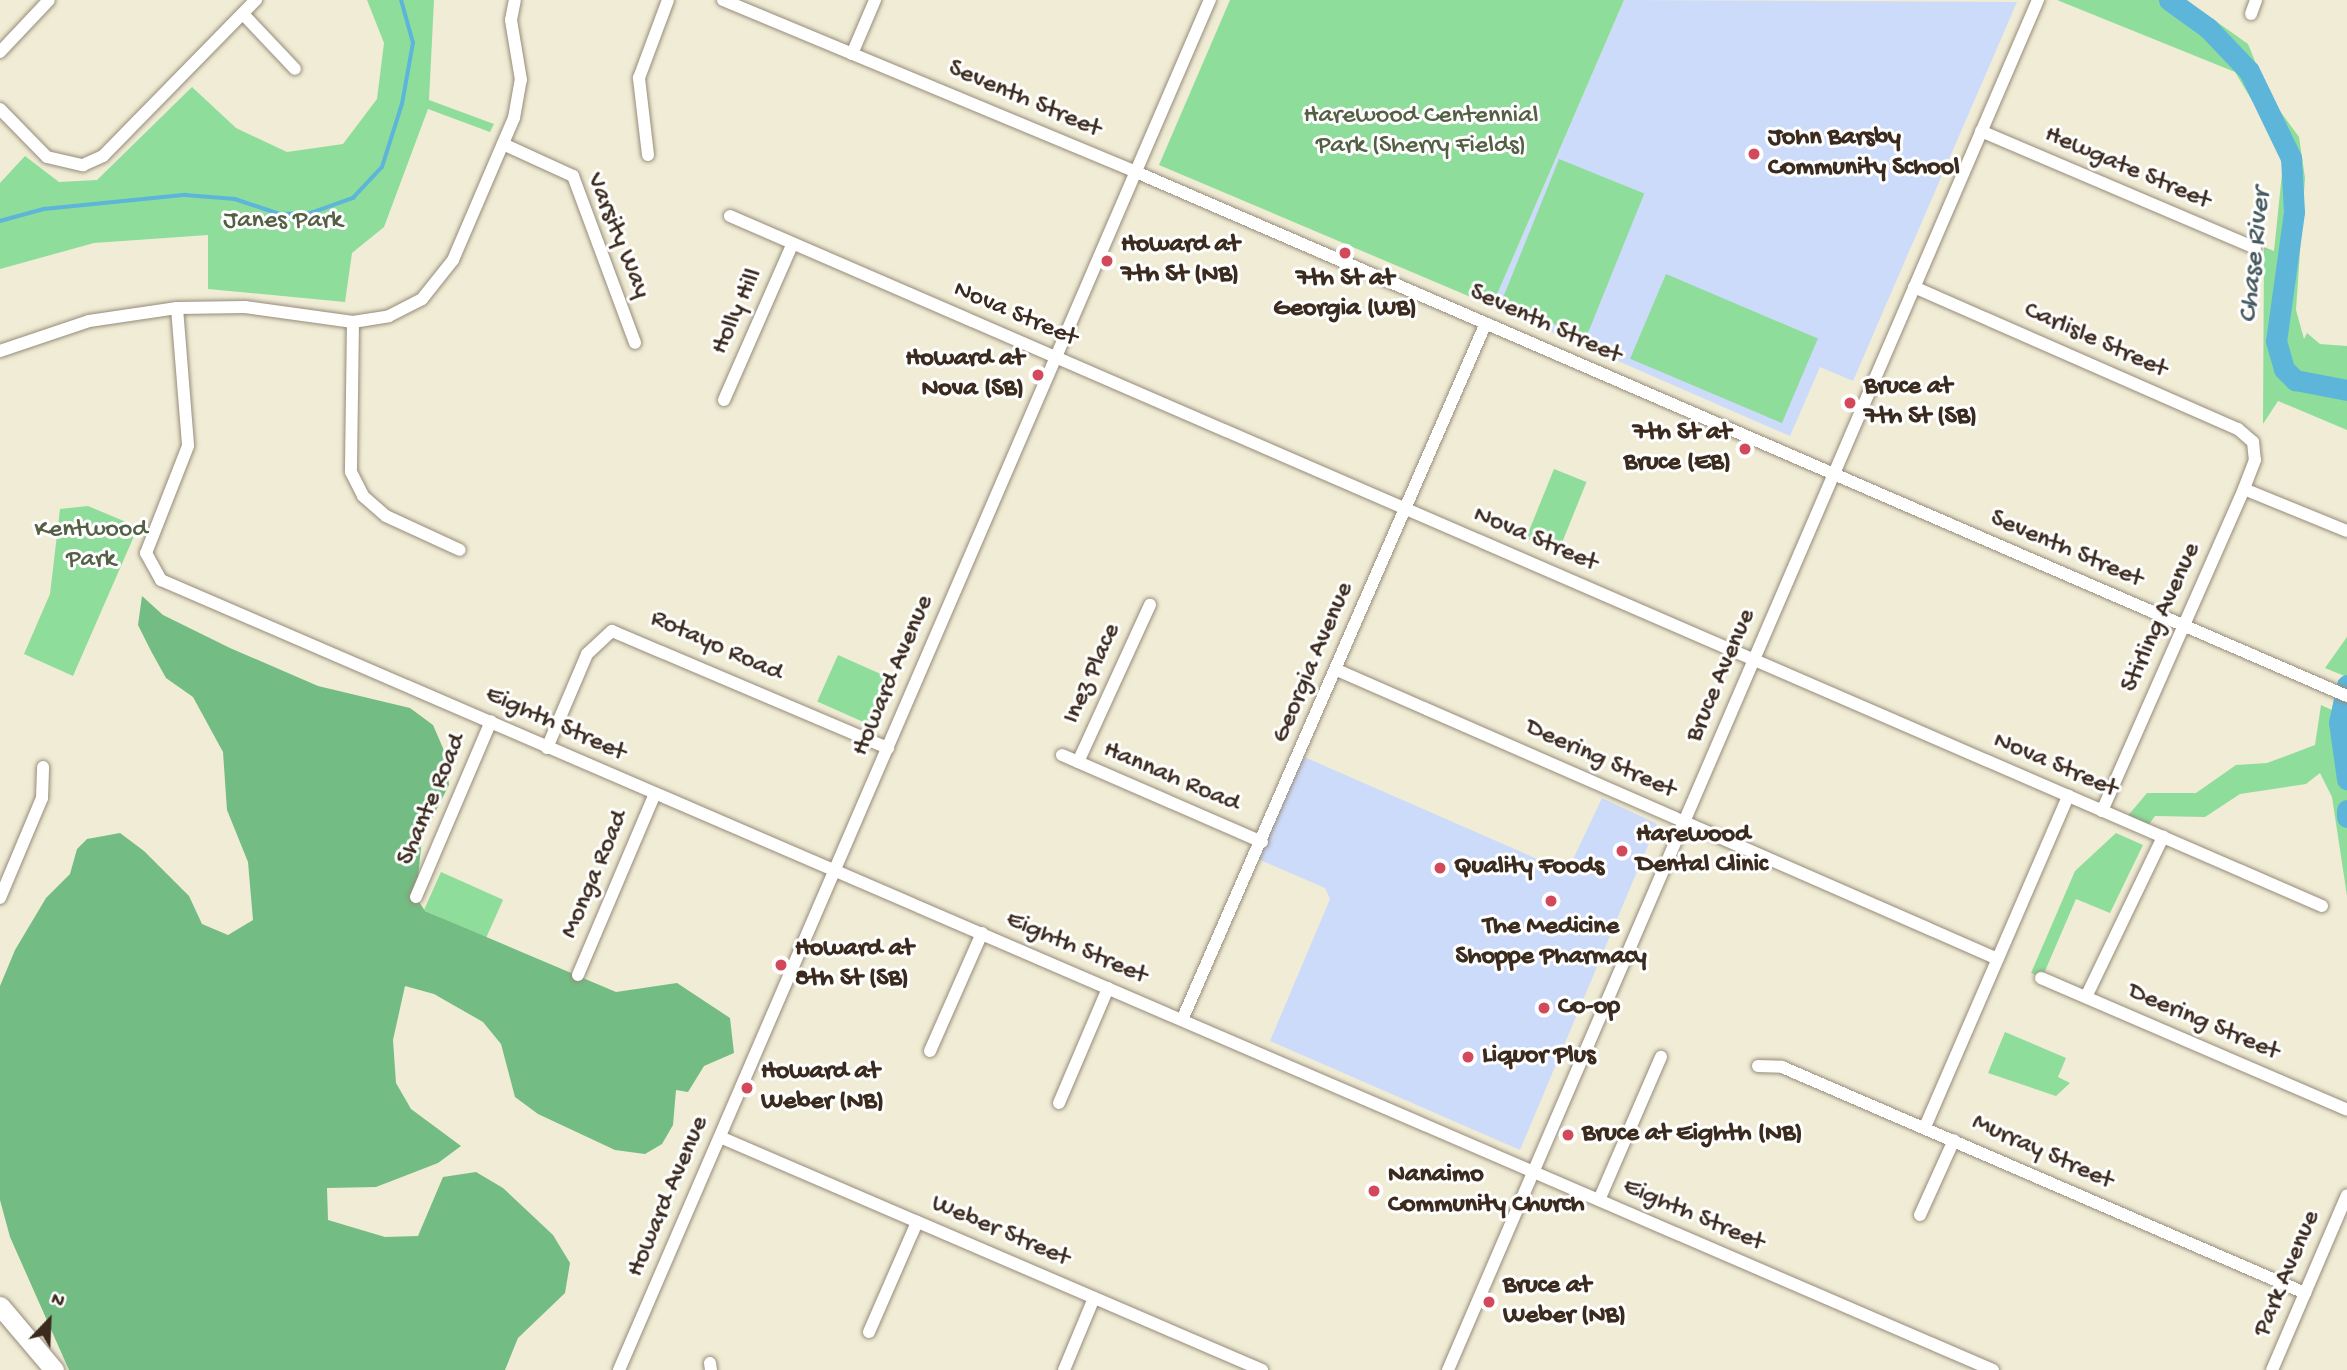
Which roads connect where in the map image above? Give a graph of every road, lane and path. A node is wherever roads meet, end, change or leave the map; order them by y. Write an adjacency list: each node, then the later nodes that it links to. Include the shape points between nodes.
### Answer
1 (49, 0): 12 (street)
2 (256, 0): 11 (street)
3 (514, 0): 17 (street, via 510,20 521,80)
4 (668, 0): 18 (street, via 639,78)
5 (723, 0): 13 (street, Seventh Street)
6 (876, 0): 13 (street)
7 (1210, 0): 19 (street, Howard Avenue)
8 (2256, 0): 10 (street)
9 (2037, 2): 16 (street, Bruce Avenue)
10 (2250, 14)
11 (244, 15): 14 (street); 15 (street, via 103,156 83,165 47,157)
12 (0, 52)
13 (852, 54): 19 (street, Seventh Street)
14 (295, 69)
15 (0, 109)
16 (1981, 131): 22 (street, Hewgate Street); 23 (street, Bruce Avenue)
17 (503, 144): 25 (street, via 445,275 422,299 389,316); 27 (street, Varsity Way, via 573,176)
18 (648, 155)
19 (1136, 172): 26 (street, Seventh Street); 29 (street, Howard Avenue)
20 (730, 216): 21 (street, Nova Street)
21 (793, 243): 29 (street, Nova Street); 30 (street, Holly Hill)
22 (2255, 248)
23 (1914, 287): 31 (street, Carlisle Street, via 2238,429); 32 (street, Bruce Avenue)
24 (177, 308): 25 (street, via 245,307); 28 (street, via 89,321); 42 (street, Eighth Street, via 188,446 147,563 161,580)
25 (353, 322): 36 (street, via 351,472 363,496 386,516)
26 (1486, 323): 32 (street, Seventh Street); 34 (street, Georgia Avenue)
27 (635, 343)
28 (0, 351)
29 (1056, 357): 34 (street, Nova Street); 44 (street, Howard Avenue)
30 (724, 400)
31 (2253, 442): 33 (street, Stirling Avenue, via 2255,460)
32 (1834, 474): 38 (street, Seventh Street); 39 (street, Bruce Avenue)
33 (2244, 489): 35 (street); 38 (street, Stirling Avenue)
34 (1408, 510): 39 (street, Nova Street); 40 (street, Georgia Avenue)
35 (2347, 531)
36 (460, 550)
37 (1150, 605): 46 (street, Inez Place)
38 (2184, 625): 41 (street, Seventh Street); 50 (street, Stirling Avenue)
39 (1754, 660): 49 (street, Nova Street); 51 (street, Bruce Avenue)
40 (1337, 670): 51 (street, Deering Street); 53 (street, Georgia Avenue)
41 (2342, 694)
42 (491, 721): 43 (street, Eighth Street); 55 (street, Shante Road)
43 (547, 748): 44 (street, Rotayo Road, via 591,647 612,631); 48 (street, Eighth Street)
44 (888, 748): 54 (street, Howard Avenue)
45 (1062, 755): 46 (street, Hannah Road)
46 (1078, 762): 53 (street, Hannah Road)
47 (43, 767): 56 (street, via 42,798)
48 (655, 794): 54 (street, Eighth Street); 60 (street, Monga Road)
49 (2068, 796): 50 (street, Nova Street); 59 (street)
50 (2102, 811): 52 (street, Nova Street)
51 (1684, 822): 59 (street, Deering Street); 73 (street, Bruce Avenue)
52 (2163, 837): 57 (street, Nova Street); 63 (street)
53 (1262, 842): 64 (street, Georgia Avenue)
54 (834, 870): 58 (street, Eighth Street); 71 (street, Howard Avenue)
55 (416, 897)
56 (0, 898)
57 (2322, 906)
58 (982, 933): 62 (street, Eighth Street); 65 (street)
59 (1998, 959): 70 (street)
60 (578, 975)
61 (2041, 978): 63 (street, Deering Street)
62 (1108, 988): 64 (street, Eighth Street); 68 (street)
63 (2086, 997): 69 (street, Deering Street)
64 (1182, 1020): 73 (street, Eighth Street)
65 (930, 1051)
66 (1661, 1057): 75 (street)
67 (1758, 1066): 70 (street, Murray Street, via 1782,1067)
68 (1059, 1103)
69 (2347, 1110)
70 (1925, 1127): 72 (street, Murray Street)
71 (720, 1137): 77 (street, Weber Street); 83 (street, Howard Avenue)
72 (1954, 1140): 76 (street); 78 (street, Murray Street)
73 (1534, 1171): 75 (street, Eighth Street); 86 (street, Bruce Avenue)
74 (2347, 1195): 78 (street, Park Avenue)
75 (1599, 1200): 87 (street, Eighth Street)
76 (1920, 1215)
77 (918, 1222): 79 (street, Weber Street); 81 (street)
78 (2305, 1293): 88 (street, Park Avenue)
79 (1094, 1298): 84 (street); 85 (street, Weber Street)
80 (0, 1306): 82 (highway)
81 (869, 1332)
82 (54, 1370)
83 (619, 1370)
84 (1065, 1370)
85 (1262, 1370)
86 (1448, 1370)
87 (1993, 1370)
88 (2272, 1370)

